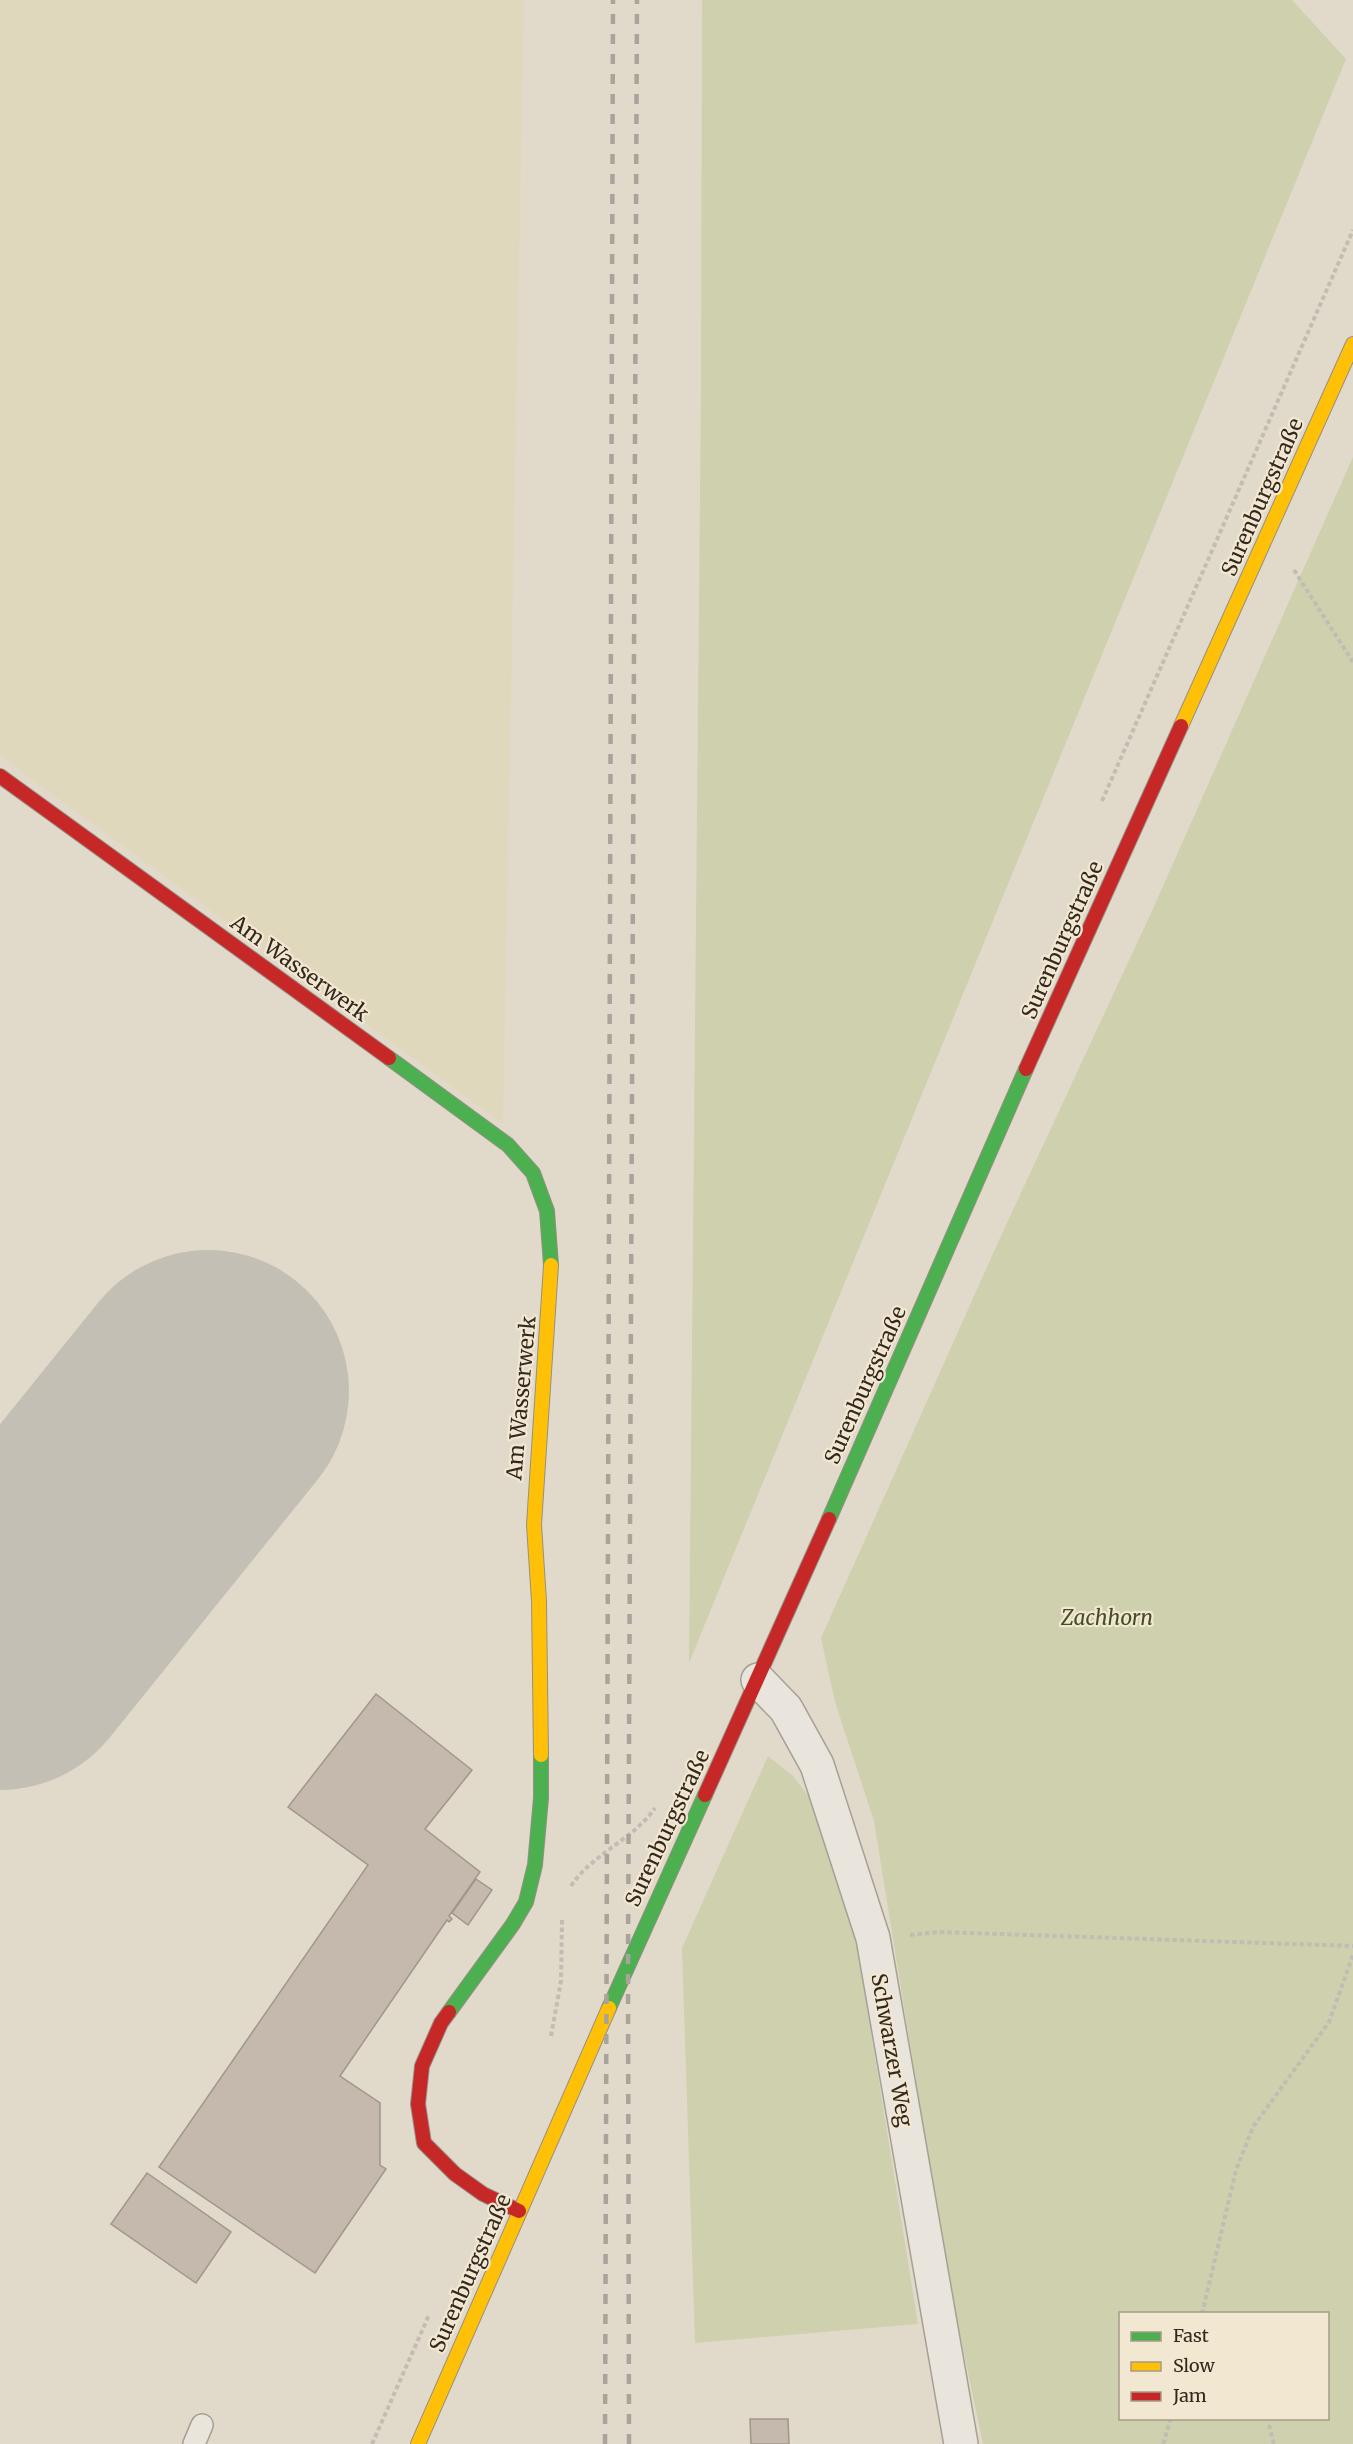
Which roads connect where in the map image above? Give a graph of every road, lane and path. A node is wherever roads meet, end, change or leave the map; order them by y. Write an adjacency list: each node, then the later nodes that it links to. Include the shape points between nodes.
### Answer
1 (1353, 344): 2 (street, Surenburgstraße)
2 (1267, 537): 3 (path, via 1290,563); 5 (street, Surenburgstraße, via 992,1146)
3 (1353, 662)
4 (0, 776): 13 (street, Am Wasserwerk, via 508,1145 533,1173 546,1211 552,1277 534,1525 539,1601 541,1798 536,1865 526,1902 513,1924 441,2023 422,2066 418,2104 424,2144 483,2194)
5 (758, 1680): 10 (street, Schwarzer Weg, via 786,1708 817,1765); 13 (street, Surenburgstraße)
6 (656, 1806): 7 (path, via 646,1820 579,1874)
7 (568, 1892)
8 (562, 1917): 9 (path)
9 (561, 1935)
10 (873, 1938): 11 (path, via 939,1932); 18 (street, Schwarzer Weg)
11 (1353, 1946)
12 (1353, 1955): 14 (path, via 1329,2022 1253,2127 1236,2170)
13 (519, 2211): 17 (street, Surenburgstraße)
14 (1202, 2312)
15 (1170, 2420): 19 (path)
16 (1269, 2425): 20 (path)
17 (418, 2444)
18 (961, 2444)
19 (1163, 2444)
20 (1274, 2444)

